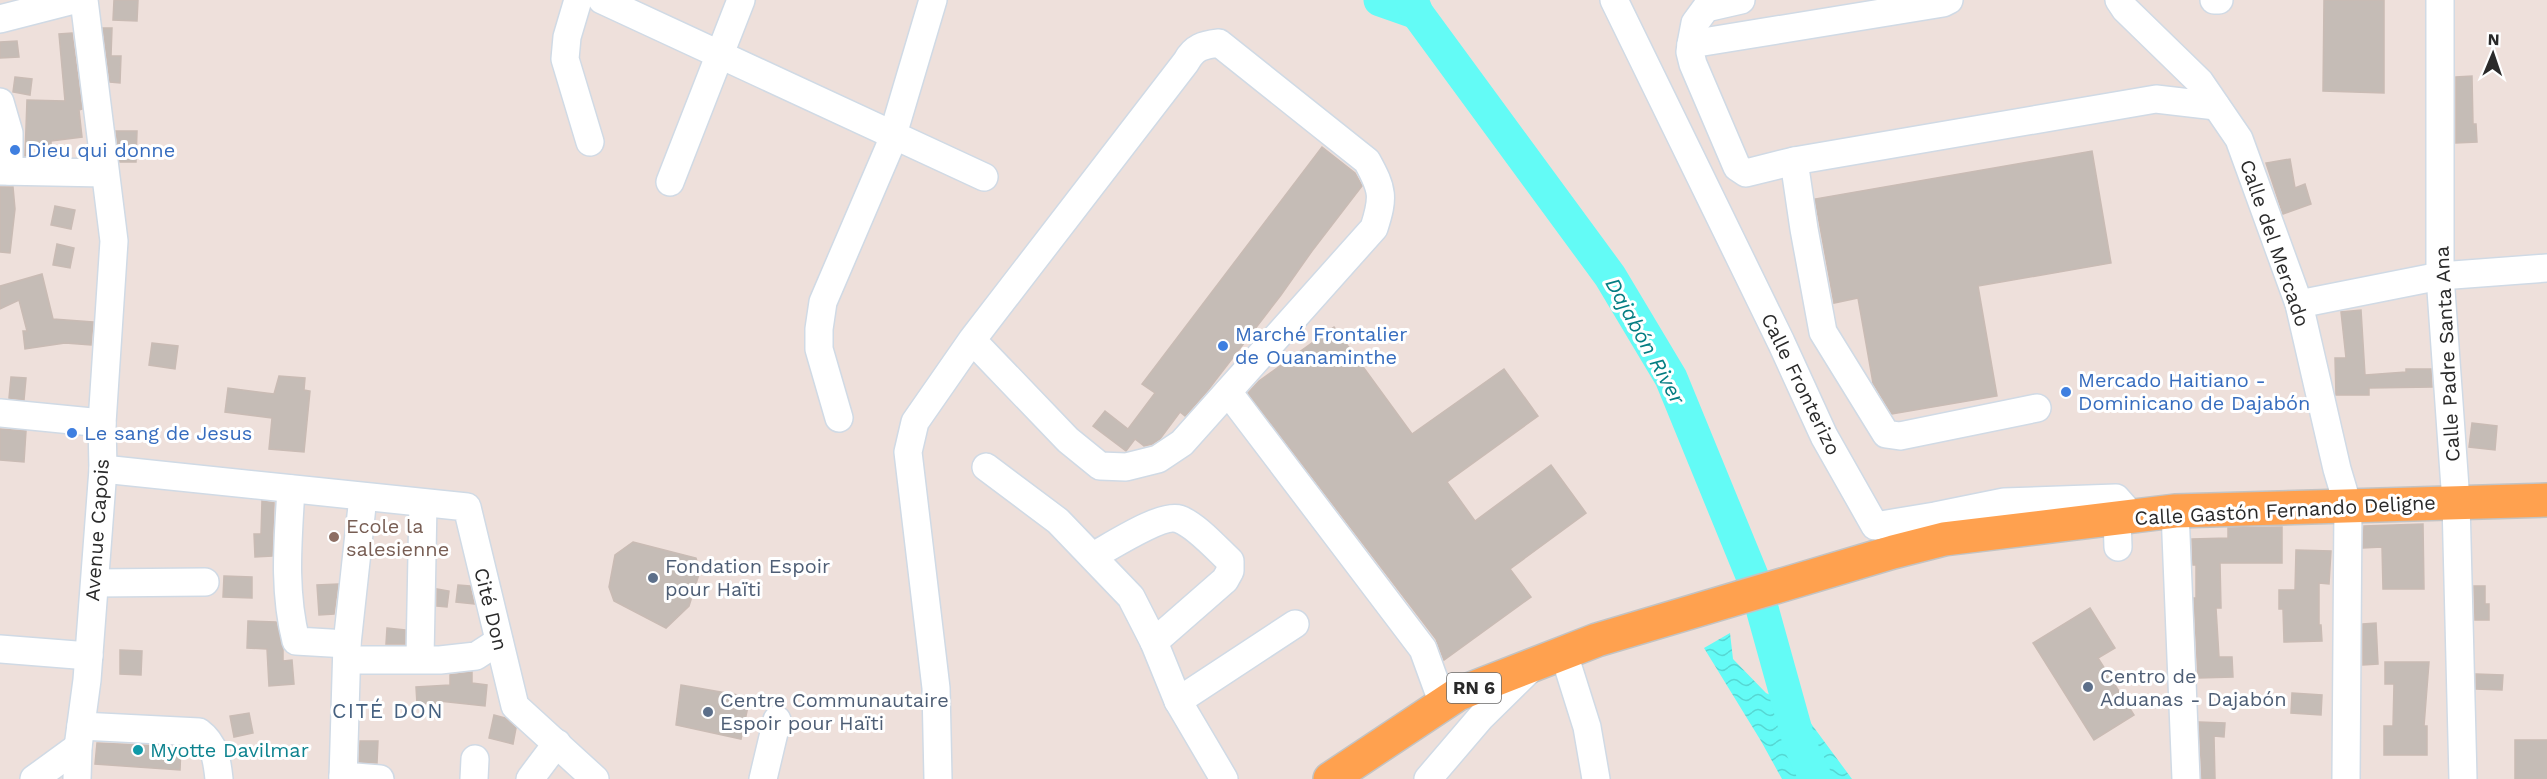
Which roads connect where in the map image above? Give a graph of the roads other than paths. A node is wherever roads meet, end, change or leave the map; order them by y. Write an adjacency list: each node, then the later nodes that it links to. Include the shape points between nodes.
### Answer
1 (74, 0): 14 (street)
2 (84, 0): 23 (street, Avenue Capois)
3 (578, 0): 20 (street, via 565,58)
4 (602, 0): 16 (street)
5 (741, 0): 16 (street)
6 (933, 0): 19 (street)
7 (1614, 0): 44 (street, Calle Fronterizo, via 1824,436 1875,526 2004,502 2116,498)
8 (1741, 0): 15 (street, via 1706,8 1695,23)
9 (1949, 0): 15 (street)
10 (2119, 0): 18 (street, Calle del Mercado, via 2200,82)
11 (2214, 0): 12 (street)
12 (2219, 0)
13 (2440, 0): 27 (street, Calle Padre Santa Ana)
14 (0, 19)
15 (1691, 44): 21 (street, via 1693,64 1737,167 1746,173)
16 (721, 55): 19 (street); 25 (street)
17 (0, 102): 22 (street, via 9,133)
18 (2216, 106): 21 (street, via 2156,99); 28 (street, Calle del Mercado, via 2239,139)
19 (893, 134): 24 (street); 33 (street, via 823,302 819,349)
20 (590, 142)
21 (1794, 161): 31 (street, via 1823,332 1886,434 1900,436)
22 (5, 171): 23 (street)
23 (105, 173): 34 (street, Avenue Capois, via 114,241)
24 (984, 177)
25 (670, 182)
26 (2547, 268): 27 (street)
27 (2440, 276): 28 (street); 40 (street, Calle Padre Santa Ana)
28 (2299, 304): 42 (street, Calle del Mercado)
29 (972, 340): 30 (street, via 1068,440 1100,466 1126,466 1158,459 1182,443); 30 (street, via 1191,52 1201,45 1219,43 1367,161 1383,203 1374,228); 70 (street, via 915,422 908,452 936,688)
30 (1228, 392): 58 (street, via 1423,649)
31 (2037, 408)
32 (0, 413): 34 (street)
33 (839, 418)
34 (102, 423): 36 (street, Avenue Capois)
35 (986, 467): 45 (street, via 1058,521)
36 (103, 469): 37 (street, Cité Don); 47 (street, Avenue Capois)
37 (291, 489): 38 (street, Cité Don); 52 (street, via 288,610 296,641)
38 (363, 496): 41 (street, Cité Don); 52 (street)
39 (2547, 500): 40 (main road, Calle Gastón Fernando Deligne)
40 (2456, 502): 42 (main road, Calle Gastón Fernando Deligne); 77 (street, Calle Padre Santa Ana)
41 (423, 503): 49 (street, Cité Don, via 467,507); 55 (street)
42 (2348, 506): 43 (main road, Calle Gastón Fernando Deligne); 76 (street, Calle del Mercado)
43 (2175, 511): 44 (main road, Calle Gastón Fernando Deligne); 75 (street)
44 (2122, 527): 53 (main road, Calle Gastón Fernando Deligne / RN 6, via 1983,533 1918,545)
45 (1093, 556): 50 (street, via 1131,597); 50 (street, via 1164,519 1179,519 1230,561 1225,580)
46 (205, 582): 47 (street)
47 (95, 583): 54 (street, Avenue Capois)
48 (1295, 624): 57 (street)
49 (499, 641): 55 (street, via 476,656); 61 (street, Cité Don, via 515,706)
50 (1154, 642): 57 (street)
51 (0, 649): 54 (street)
52 (347, 652): 55 (street); 62 (street)
53 (1564, 654): 56 (main road, RN 6); 74 (street, via 1587,727)
54 (89, 656): 60 (street, Avenue Capois)
55 (420, 658)
56 (1533, 666): 58 (main road, RN 6, via 1458,694); 73 (street, via 1481,717)
57 (1178, 701): 71 (street)
58 (1443, 704): 72 (main road, RN 6)
59 (777, 720): 69 (street)
60 (79, 736): 63 (street); 64 (street, Avenue Capois); 65 (street, via 199,732 216,754)
61 (557, 743): 67 (street); 68 (street, Cité Don)
62 (343, 778): 66 (street)
63 (34, 779)
64 (77, 779)
65 (219, 779)
66 (380, 779)
67 (530, 779)
68 (596, 779)
69 (763, 779)
70 (938, 779)
71 (1224, 779)
72 (1330, 779)
73 (1428, 779)
74 (1596, 779)
75 (2186, 779)
76 (2346, 779)
77 (2463, 779)

